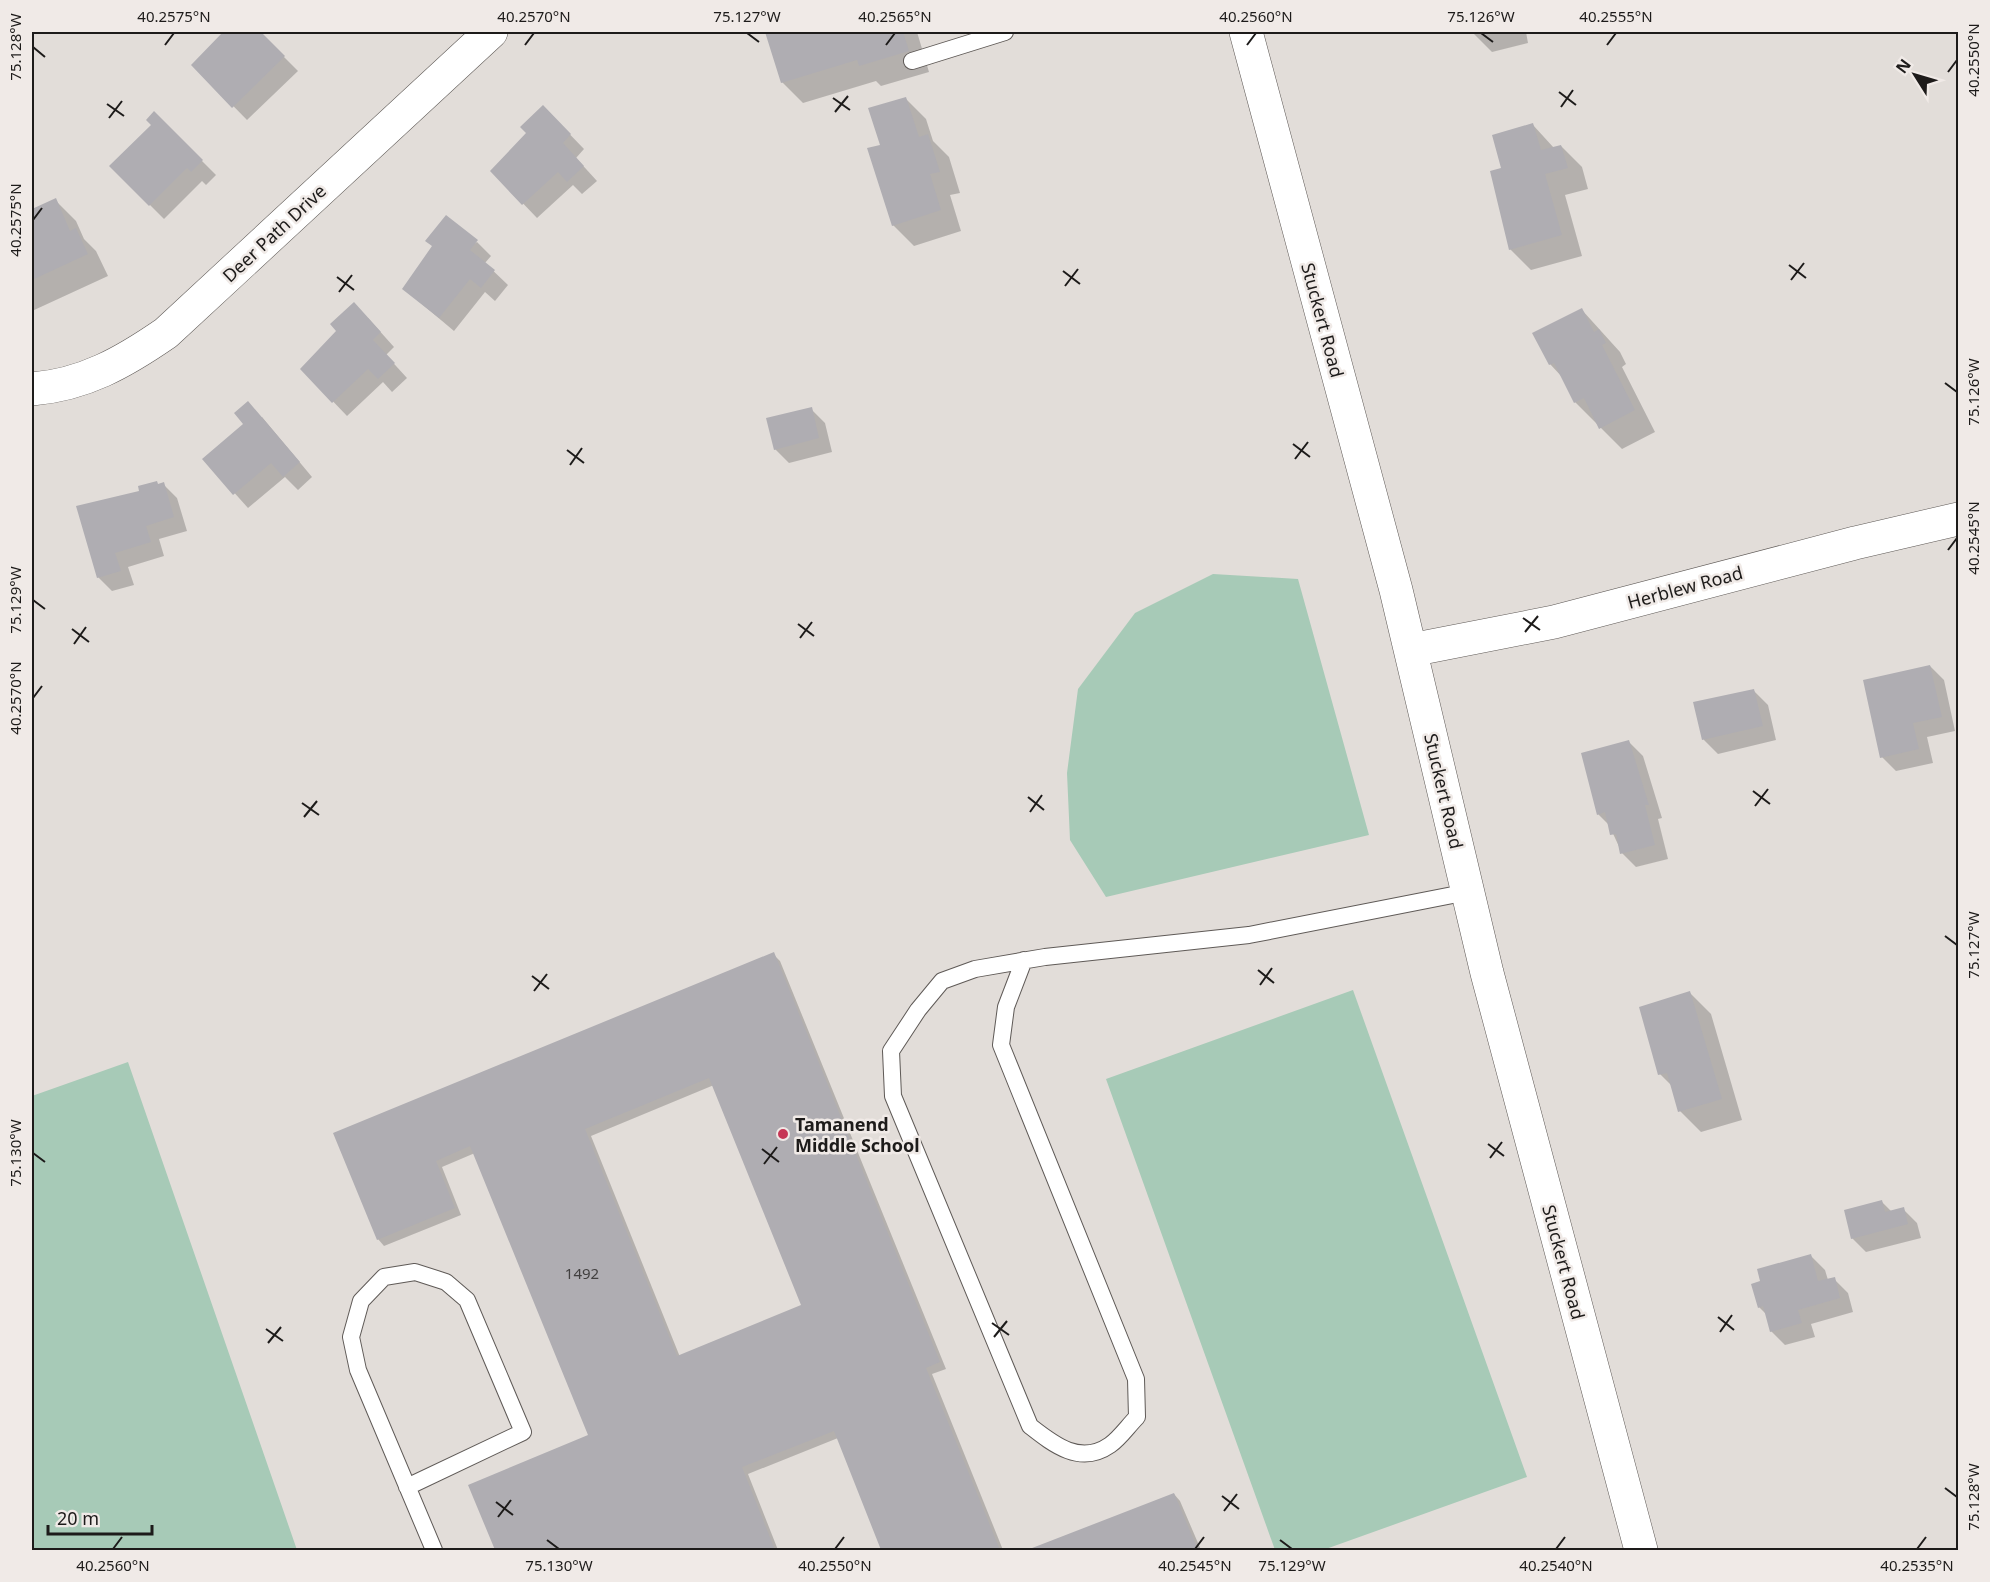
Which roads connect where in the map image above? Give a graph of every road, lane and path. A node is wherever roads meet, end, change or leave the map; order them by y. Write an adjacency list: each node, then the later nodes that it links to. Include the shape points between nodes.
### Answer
1 (491, 32): 5 (street, Deer Path Drive, via 166,333 122,363 89,377)
2 (1005, 32): 4 (lane)
3 (1246, 32): 7 (street, Stuckert Road)
4 (912, 61)
5 (32, 389)
6 (1959, 519): 7 (street, Herblew Road, via 1554,622)
7 (1411, 650): 8 (street, Stuckert Road)
8 (1468, 892): 9 (lane, via 1249,935); 12 (street, Stuckert Road)
9 (1024, 960): 9 (lane, via 975,969 942,981 891,1052 893,1096 1030,1426 1054,1445 1080,1455 1109,1446 1137,1417 1136,1379 1001,1045 1006,1007)
10 (407, 1487): 10 (lane, via 358,1370 351,1337 361,1301 384,1277 415,1272 446,1282 468,1300 523,1432); 11 (lane)
11 (434, 1551)
12 (1641, 1551)

